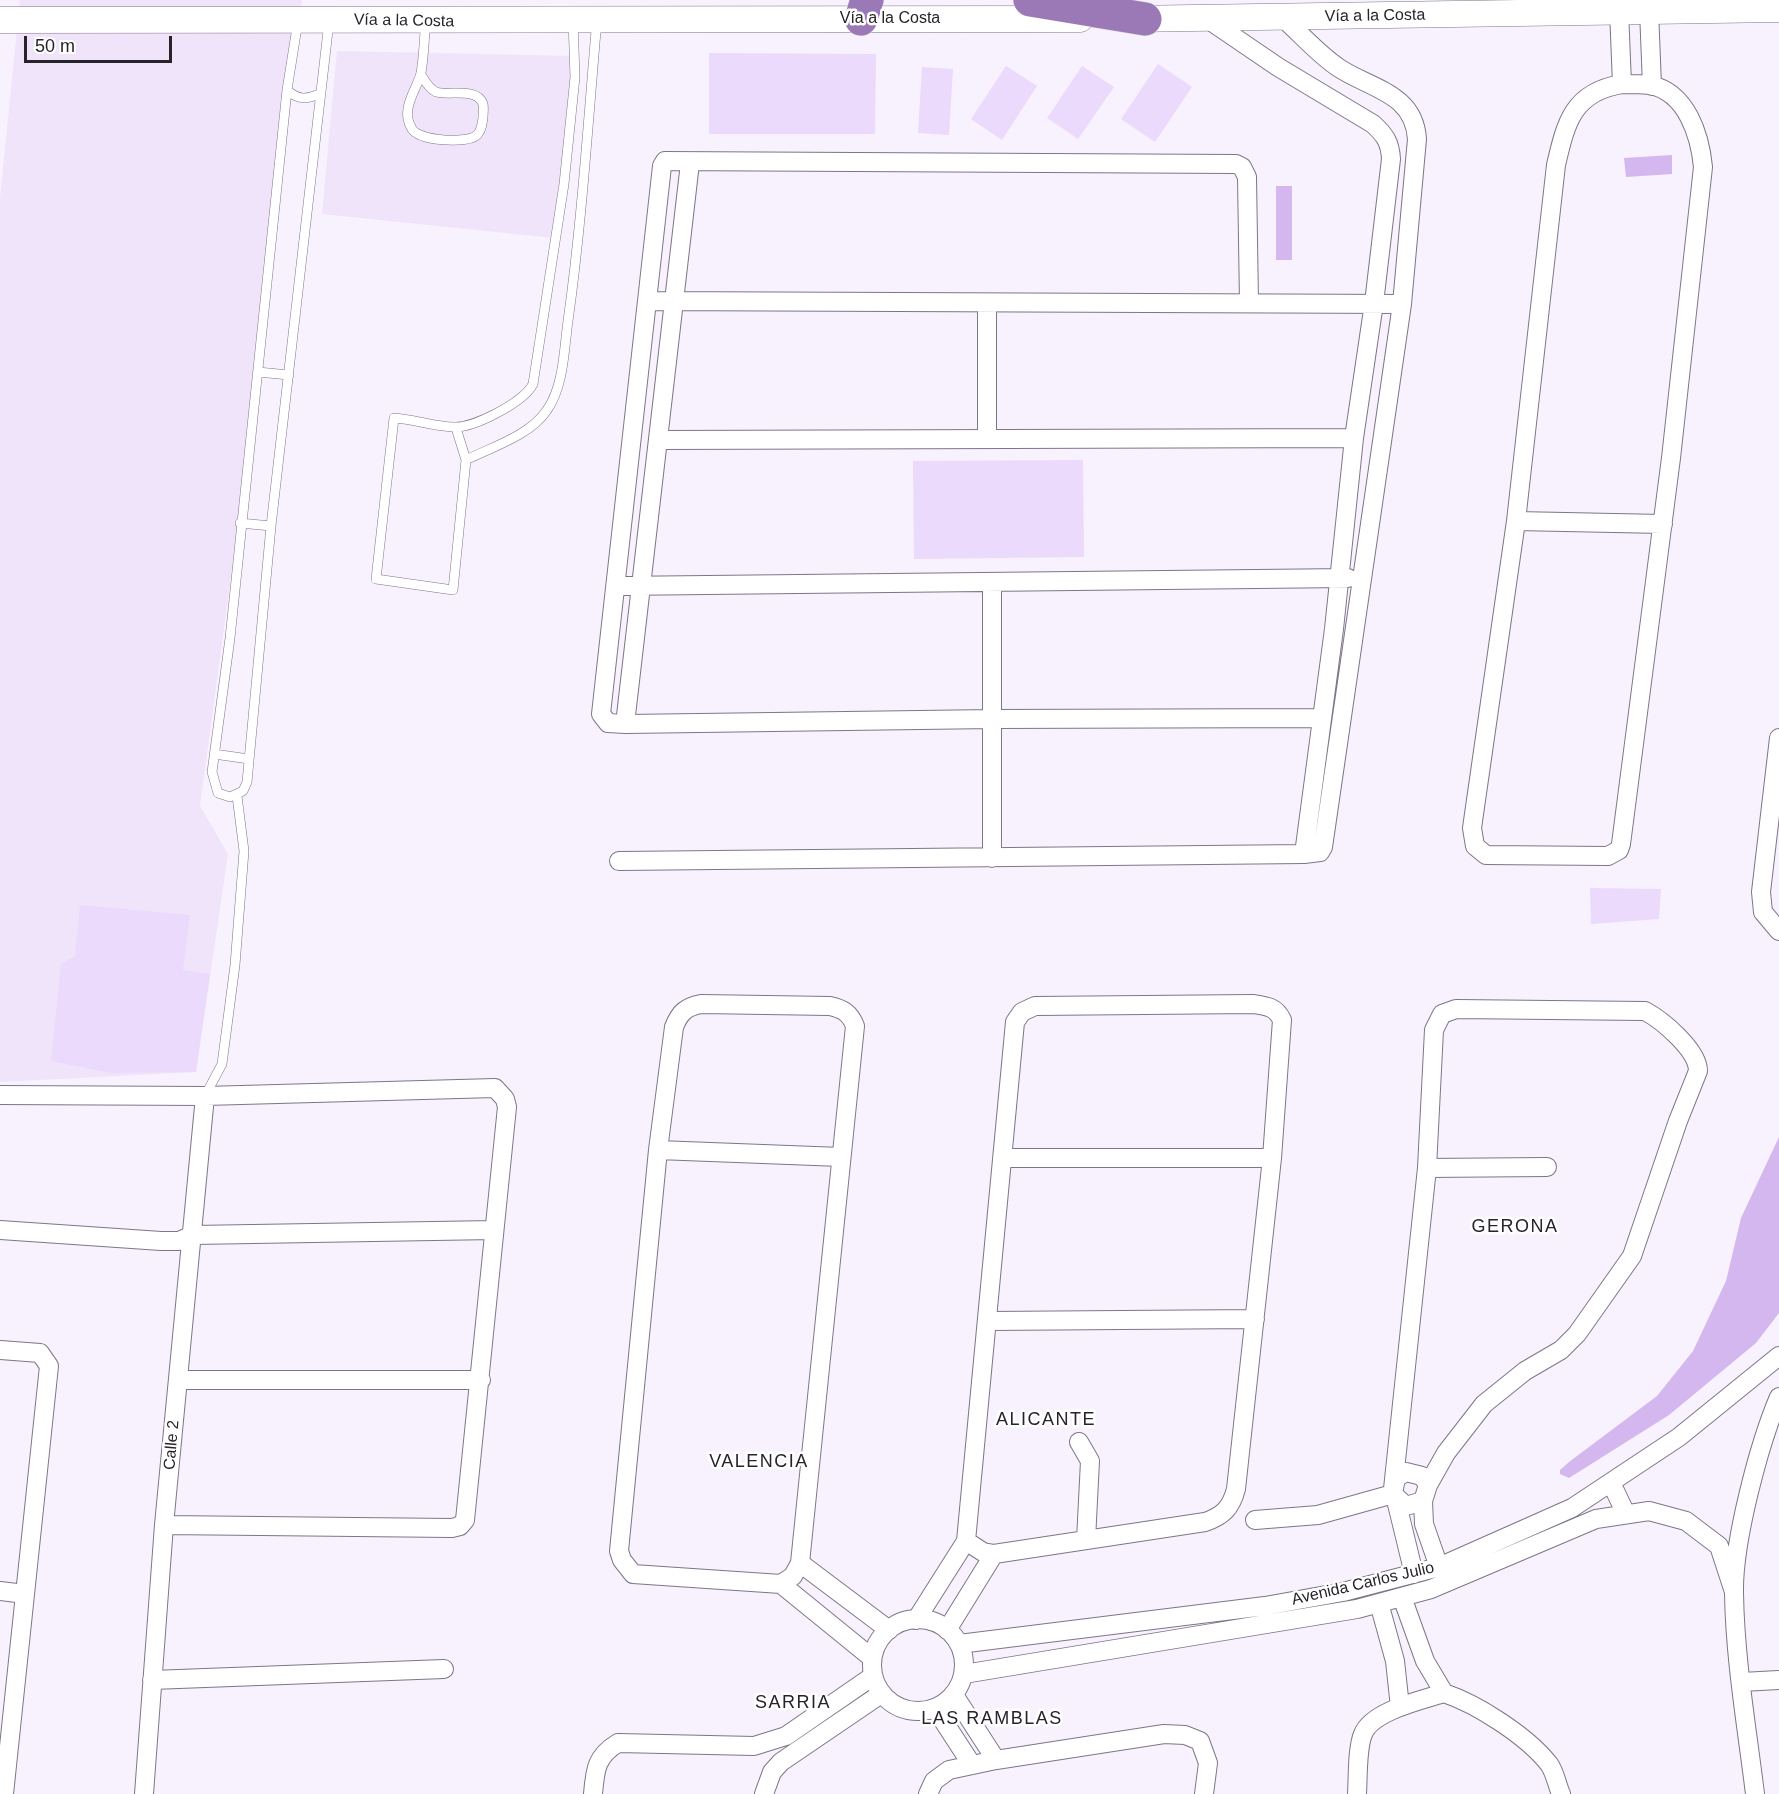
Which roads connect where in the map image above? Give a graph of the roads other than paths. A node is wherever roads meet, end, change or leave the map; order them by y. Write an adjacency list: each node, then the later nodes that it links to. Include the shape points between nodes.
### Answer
1 (1030, 0): 8 (highway)
2 (864, 9): 8 (street, Vía a la Costa); 12 (street, Vía a la Costa)
3 (1779, 9): 5 (street, Vía a la Costa)
4 (1619, 10): 5 (street, Vía a la Costa); 6 (street, Vía a la Costa); 15 (street)
5 (1649, 10): 16 (street)
6 (1283, 18): 11 (street, Vía a la Costa); 25 (street, via 1339,68 1390,95 1412,114 1417,139)
7 (299, 19): 9 (street, Vía a la Costa); 10 (street, Vía a la Costa); 17 (lane)
8 (1145, 19): 11 (street, Vía a la Costa)
9 (0, 20)
10 (330, 20): 13 (street, Vía a la Costa); 18 (lane)
11 (1209, 20): 23 (street, via 1278,67 1350,108 1385,135 1391,159)
12 (585, 21): 13 (street, Vía a la Costa); 28 (lane, via 574,77 564,184 535,376 528,393 504,410); 32 (lane, via 574,282 558,383 547,411 538,420 522,433)
13 (426, 22): 14 (lane)
14 (421, 75): 14 (lane, via 410,97 408,118 412,129 418,135 439,140 469,140 477,135 482,128 484,106 480,99 436,92)
15 (1622, 84): 16 (street); 33 (street, via 1587,96 1574,110 1562,138)
16 (1652, 86): 35 (street, via 1683,106 1701,145 1704,167)
17 (287, 90): 18 (lane, via 302,98); 26 (lane)
18 (321, 93): 27 (lane)
19 (690, 163): 20 (street, via 668,161 662,166); 21 (street); 22 (street, via 1236,164 1247,177)
20 (647, 302): 21 (street); 40 (street)
21 (675, 303): 24 (street); 31 (street)
22 (1249, 303): 23 (street); 24 (street)
23 (1374, 303): 25 (street); 29 (street)
24 (987, 304): 30 (street)
25 (1402, 304): 38 (street)
26 (258, 372): 27 (lane); 34 (lane)
27 (289, 375): 36 (lane)
28 (456, 428): 32 (lane); 32 (lane, via 394,418 376,579 453,590)
29 (1354, 438): 30 (street); 37 (street)
30 (987, 439): 31 (street)
31 (660, 440): 41 (street)
32 (466, 460)
33 (1516, 521): 35 (street); 35 (street, via 1472,828 1475,846 1486,855 1608,856 1618,850)
34 (240, 523): 36 (lane); 46 (lane)
35 (1663, 524)
36 (271, 526): 47 (lane)
37 (1338, 578): 38 (street); 39 (street); 42 (street)
38 (1362, 578): 49 (street, via 1324,844 1320,852)
39 (992, 582): 41 (street); 43 (street)
40 (616, 586): 41 (street); 44 (street, via 601,714 608,723)
41 (641, 586): 44 (street)
42 (1322, 718): 43 (street); 49 (street)
43 (993, 719): 44 (street); 50 (street)
44 (625, 724)
45 (1779, 738): 52 (street, via 1761,892 1763,912)
46 (214, 754): 47 (lane); 48 (lane, via 212,772 218,793)
47 (249, 759): 48 (lane, via 247,782)
48 (237, 796): 54 (lane, via 244,851 235,964 222,1064)
49 (1304, 854): 50 (street)
50 (993, 858): 51 (street)
51 (619, 861)
52 (1779, 931)
53 (0, 1095): 54 (street)
54 (205, 1096): 62 (street, via 495,1088 506,1099 507,1107); 63 (street, Calle 2)
55 (658, 1150): 56 (street); 56 (street, via 679,1014 701,1004 830,1006 842,1009 855,1026); 84 (street, via 620,1543 622,1560 633,1574)
56 (841, 1157): 81 (street)
57 (1002, 1158): 58 (street); 58 (street, via 1015,1022 1022,1012 1035,1006 1253,1004 1272,1007 1282,1020); 65 (street)
58 (1272, 1158): 64 (street)
59 (1547, 1167): 60 (street)
60 (1427, 1168): 73 (street, via 1434,1030 1442,1014 1449,1011 1645,1011 1659,1018 1698,1065 1698,1076 1678,1121 1632,1256 1578,1334 1484,1404 1446,1453); 74 (street)
61 (0, 1230): 63 (street, via 161,1241 179,1241)
62 (494, 1230): 63 (street); 69 (street)
63 (193, 1235): 68 (street, Calle 2)
64 (1255, 1319): 65 (street); 78 (street, via 1236,1489 1229,1509 1205,1522)
65 (989, 1321): 79 (street)
66 (0, 1350): 87 (street, via 40,1353 49,1366)
67 (1779, 1356): 72 (street, Avenida Carlos Julio, via 1679,1437)
68 (178, 1380): 69 (street); 77 (street, Calle 2)
69 (481, 1380): 77 (street, via 465,1520 460,1526)
70 (1779, 1397): 86 (street, Avenida Carlos Julio, via 1754,1477 1739,1544)
71 (1079, 1442): 78 (street, via 1090,1461)
72 (1608, 1484): 75 (street); 82 (street, Avenida Carlos Julio, via 1572,1508)
73 (1425, 1493): 74 (street, via 1412,1506); 74 (street, via 1422,1476 1411,1471 1396,1478); 82 (street, via 1424,1524)
74 (1394, 1494): 76 (street, via 1340,1510); 83 (street)
75 (1626, 1514): 86 (street, Avenida Carlos Julio, via 1649,1511 1686,1521 1719,1546); 88 (street, Avenida Carlos Julio, via 1596,1519 1431,1589)
76 (1256, 1520)
77 (164, 1525): 100 (street, Calle 2)
78 (1086, 1540): 80 (street)
79 (966, 1541): 80 (street, via 982,1552); 91 (street)
80 (994, 1554): 94 (street)
81 (800, 1563): 84 (street, via 793,1576); 93 (street)
82 (1439, 1567): 83 (street, Avenida Carlos Julio)
83 (1414, 1574): 90 (street, Avenida Carlos Julio)
84 (781, 1584): 96 (street)
85 (0, 1591): 87 (street)
86 (1734, 1592): 102 (street, Avenida Carlos Julio)
87 (25, 1594): 110 (street)
88 (1402, 1597): 89 (street, Avenida Carlos Julio); 103 (street, via 1425,1660)
89 (1379, 1604): 92 (street, Avenida Carlos Julio); 106 (street, via 1395,1661)
90 (1264, 1606): 92 (street); 95 (street, Avenida Carlos Julio)
91 (916, 1620): 93 (street); 94 (street)
92 (1269, 1626): 98 (street, Avenida Carlos Julio)
93 (889, 1630): 96 (street)
94 (947, 1630): 95 (street)
95 (959, 1644): 98 (street)
96 (872, 1658): 99 (street)
97 (444, 1669): 100 (street)
98 (964, 1674): 105 (street)
99 (873, 1676): 104 (street); 112 (street, via 786,1736 754,1746 618,1743 605,1751 598,1764)
100 (152, 1680): 111 (street, Calle 2)
101 (1779, 1680): 102 (street)
102 (1742, 1682): 118 (street, Avenida Carlos Julio)
103 (1444, 1693): 106 (street); 117 (street, via 1490,1717 1529,1744 1550,1765)
104 (882, 1694): 107 (street, via 897,1706 916,1712); 113 (street, via 781,1762 772,1772)
105 (954, 1695): 107 (street); 108 (street)
106 (1400, 1707): 116 (street, via 1380,1716 1363,1734)
107 (935, 1708): 109 (street)
108 (996, 1760): 109 (street); 115 (street, via 1132,1737 1185,1735 1200,1741 1205,1750 1208,1763)
109 (972, 1766): 114 (street, via 940,1775)
110 (4, 1794)
111 (144, 1794)
112 (593, 1794)
113 (764, 1794)
114 (928, 1794)
115 (1204, 1794)
116 (1357, 1794)
117 (1561, 1794)
118 (1755, 1794)

